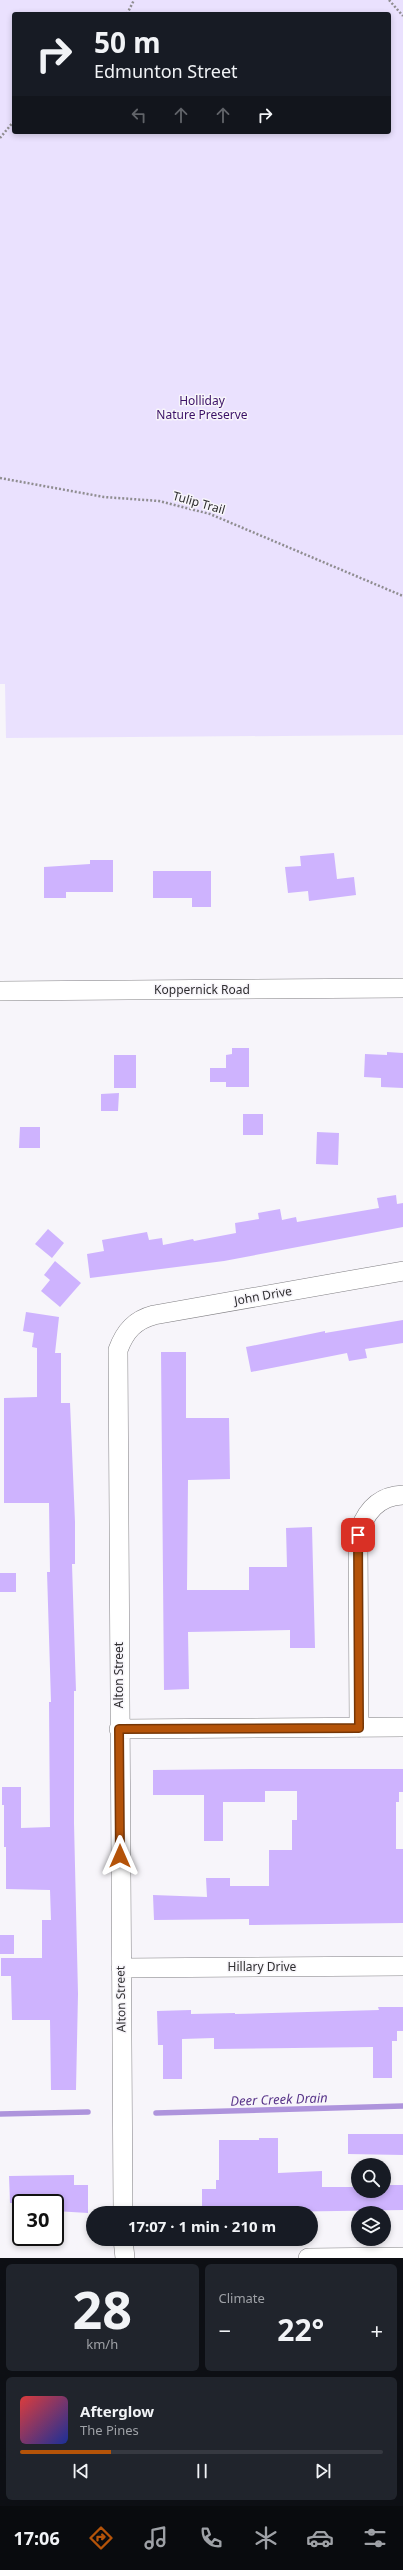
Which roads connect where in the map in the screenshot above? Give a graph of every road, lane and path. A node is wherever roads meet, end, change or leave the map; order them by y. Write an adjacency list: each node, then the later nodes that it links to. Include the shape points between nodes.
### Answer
1 (134, 0): 3 (path)
2 (389, 0): 4 (path)
3 (128, 12)
4 (403, 16)
5 (12, 123): 6 (path)
6 (0, 138)
7 (0, 478): 8 (path, Tulip Trail, via 104,497 159,501 210,514)
8 (403, 596)
9 (403, 988): 10 (street, Koppernick Road)
10 (0, 991)
11 (403, 1271): 12 (street, John Drive, via 154,1315 137,1322)
12 (127, 1331): 16 (street, Alton Street, via 118,1350 116,1376)
13 (403, 1495): 15 (street, via 383,1499 376,1504 367,1513 358,1535)
14 (403, 1727): 15 (street)
15 (359, 1728): 16 (street)
16 (119, 1729): 18 (street, Alton Street)
17 (403, 1966): 18 (street, Hillary Drive)
18 (121, 1968): 19 (street, Alton Street)
19 (123, 2206)
20 (124, 2246): 22 (street)
21 (403, 2257): 23 (street)
22 (125, 2258)
23 (308, 2258)

